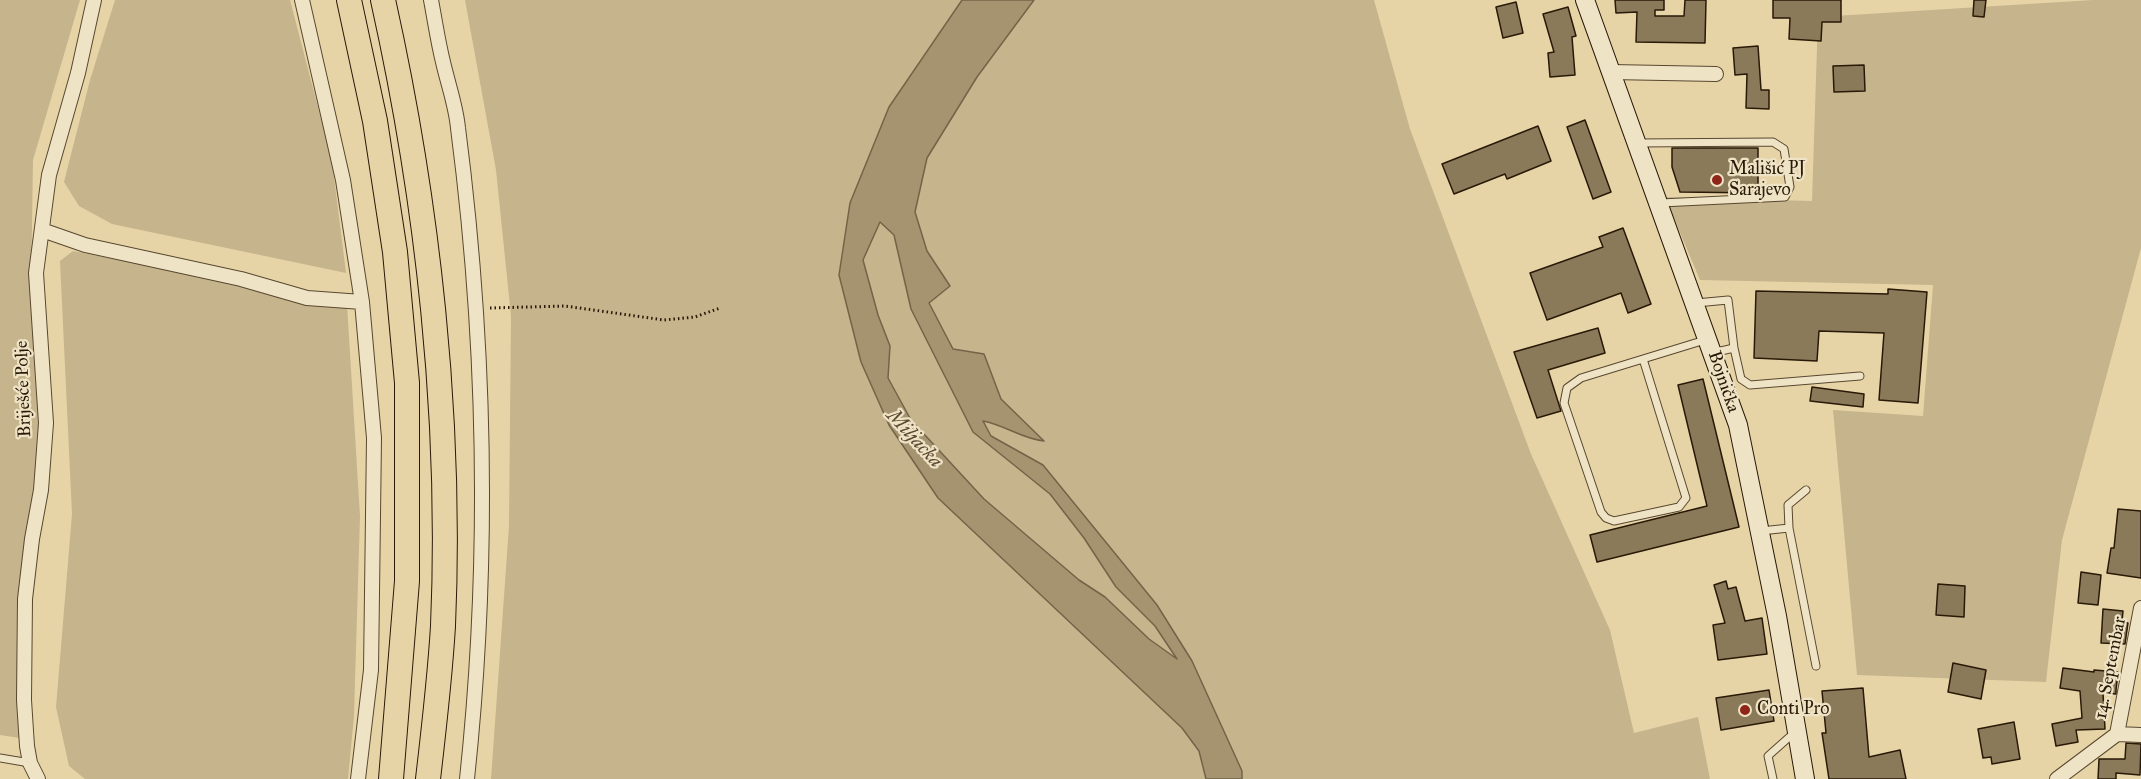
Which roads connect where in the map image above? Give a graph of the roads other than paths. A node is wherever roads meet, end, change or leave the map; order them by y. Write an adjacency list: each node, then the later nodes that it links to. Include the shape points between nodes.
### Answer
1 (94, 0): 11 (street, Briješće Polje, via 50,175)
2 (302, 0): 12 (street, via 343,180)
3 (350, 0): 30 (highway, via 375,121 395,252 407,383 407,581)
4 (383, 0): 31 (highway, via 419,189 438,398 443,509 442,626)
5 (431, 0): 32 (street, via 458,126 483,425 480,608)
6 (1586, 0): 7 (main road, Bojnička)
7 (1611, 72): 8 (street); 9 (main road, Bojnička)
8 (1716, 74)
9 (1637, 143): 10 (main road, Bojnička); 10 (lane, via 1773,142 1784,149 1790,187 1785,197)
10 (1658, 203): 13 (main road, Bojnička)
11 (42, 230): 12 (street, via 85,245 241,279 307,298); 27 (street, Briješće Polje, via 36,273 46,423 25,599 24,700)
12 (362, 302): 29 (street, via 374,438 374,554 371,670)
13 (1695, 304): 14 (main road, Bojnička); 15 (lane, via 1728,300)
14 (1710, 346): 15 (lane); 16 (lane); 20 (main road, Bojnička, via 1738,425)
15 (1734, 348): 17 (lane, via 1741,379 1746,384)
16 (1643, 359): 16 (lane, via 1581,378 1567,388 1565,395 1564,403 1601,512 1614,521 1679,507 1686,498)
17 (1860, 376)
18 (1806, 490): 19 (lane, via 1788,505)
19 (1789, 528): 20 (lane); 22 (lane)
20 (1759, 531): 23 (main road, Bojnička)
21 (2141, 608): 24 (street, 14. Septembar)
22 (1816, 666)
23 (1797, 730): 33 (lane, via 1768,756); 34 (main road, Bojnička)
24 (2117, 734): 25 (street, 14. Septembar); 35 (street, 14. Septembar)
25 (2141, 735)
26 (0, 758): 27 (lane)
27 (30, 763): 28 (street, Briješće Polje)
28 (38, 779)
29 (358, 779)
30 (391, 779)
31 (428, 779)
32 (467, 779)
33 (1773, 779)
34 (1805, 779)
35 (2057, 779)

